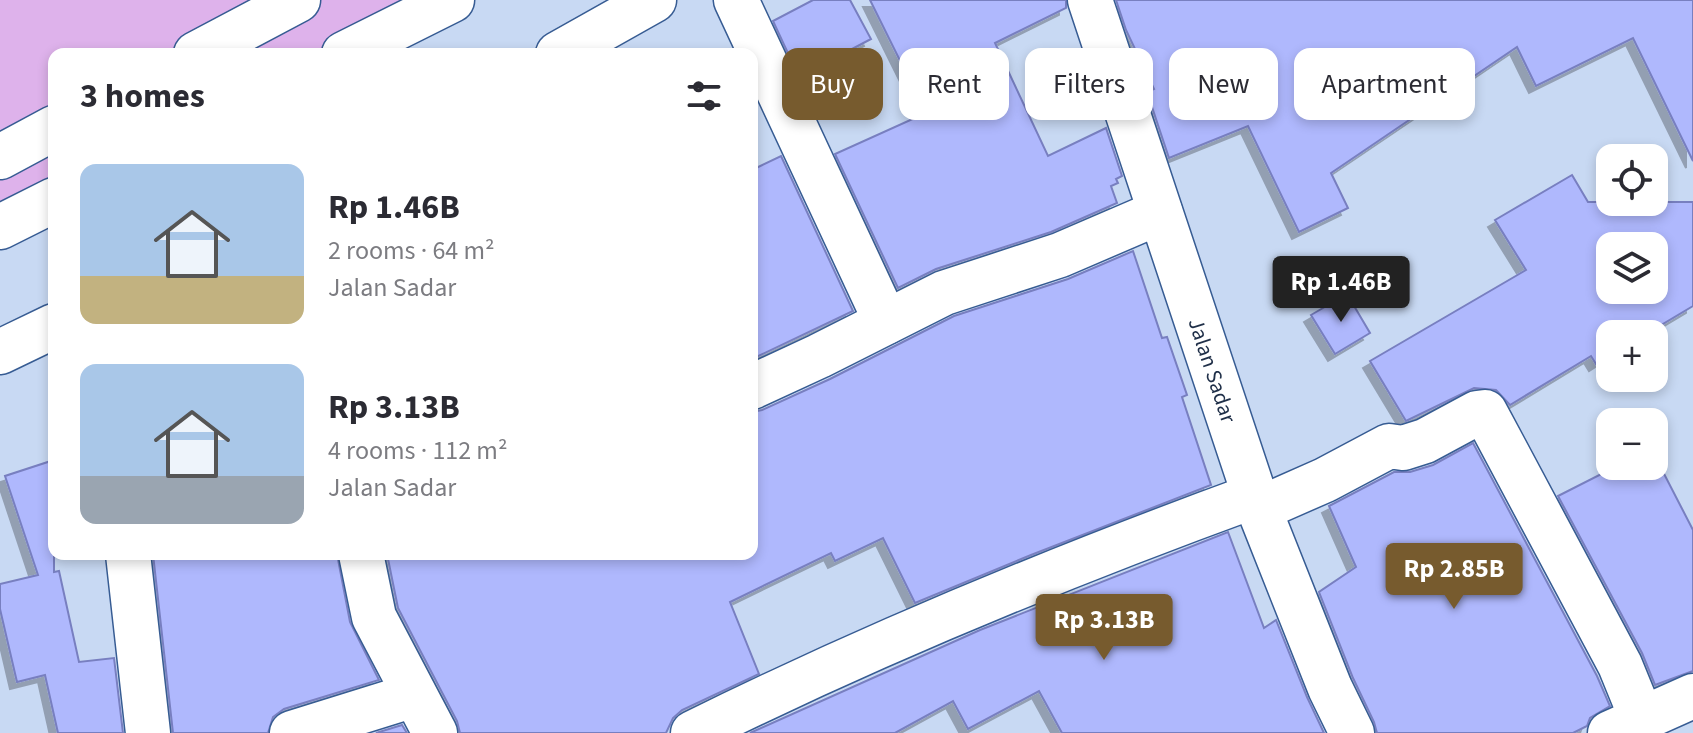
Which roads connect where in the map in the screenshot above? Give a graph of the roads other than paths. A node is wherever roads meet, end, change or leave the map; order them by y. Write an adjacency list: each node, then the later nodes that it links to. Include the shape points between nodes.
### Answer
1 (298, 0): 6 (street)
2 (452, 0): 7 (street)
3 (654, 0): 8 (street)
4 (736, 0): 14 (street)
5 (1090, 0): 12 (street, Jalan Sadar)
6 (207, 48)
7 (356, 48)
8 (569, 48)
9 (48, 131): 10 (street)
10 (0, 157)
11 (48, 203): 13 (street)
12 (1160, 212): 14 (street, via 1060,255 944,293); 18 (street, Jalan Sadar)
13 (0, 227)
14 (886, 322): 17 (street)
15 (48, 329): 16 (street)
16 (0, 352)
17 (758, 384)
18 (1257, 503): 23 (street, via 1325,480 1389,446 1425,441 1485,412 1620,665); 27 (street, via 1091,556 978,601); 28 (street, Jalan Sadar)
19 (129, 560): 24 (street)
20 (362, 560): 21 (street, via 374,617)
21 (414, 695): 25 (street); 26 (street)
22 (1693, 696): 23 (street)
23 (1626, 726)
24 (148, 733)
25 (292, 733)
26 (435, 733)
27 (693, 733)
28 (1352, 733)

